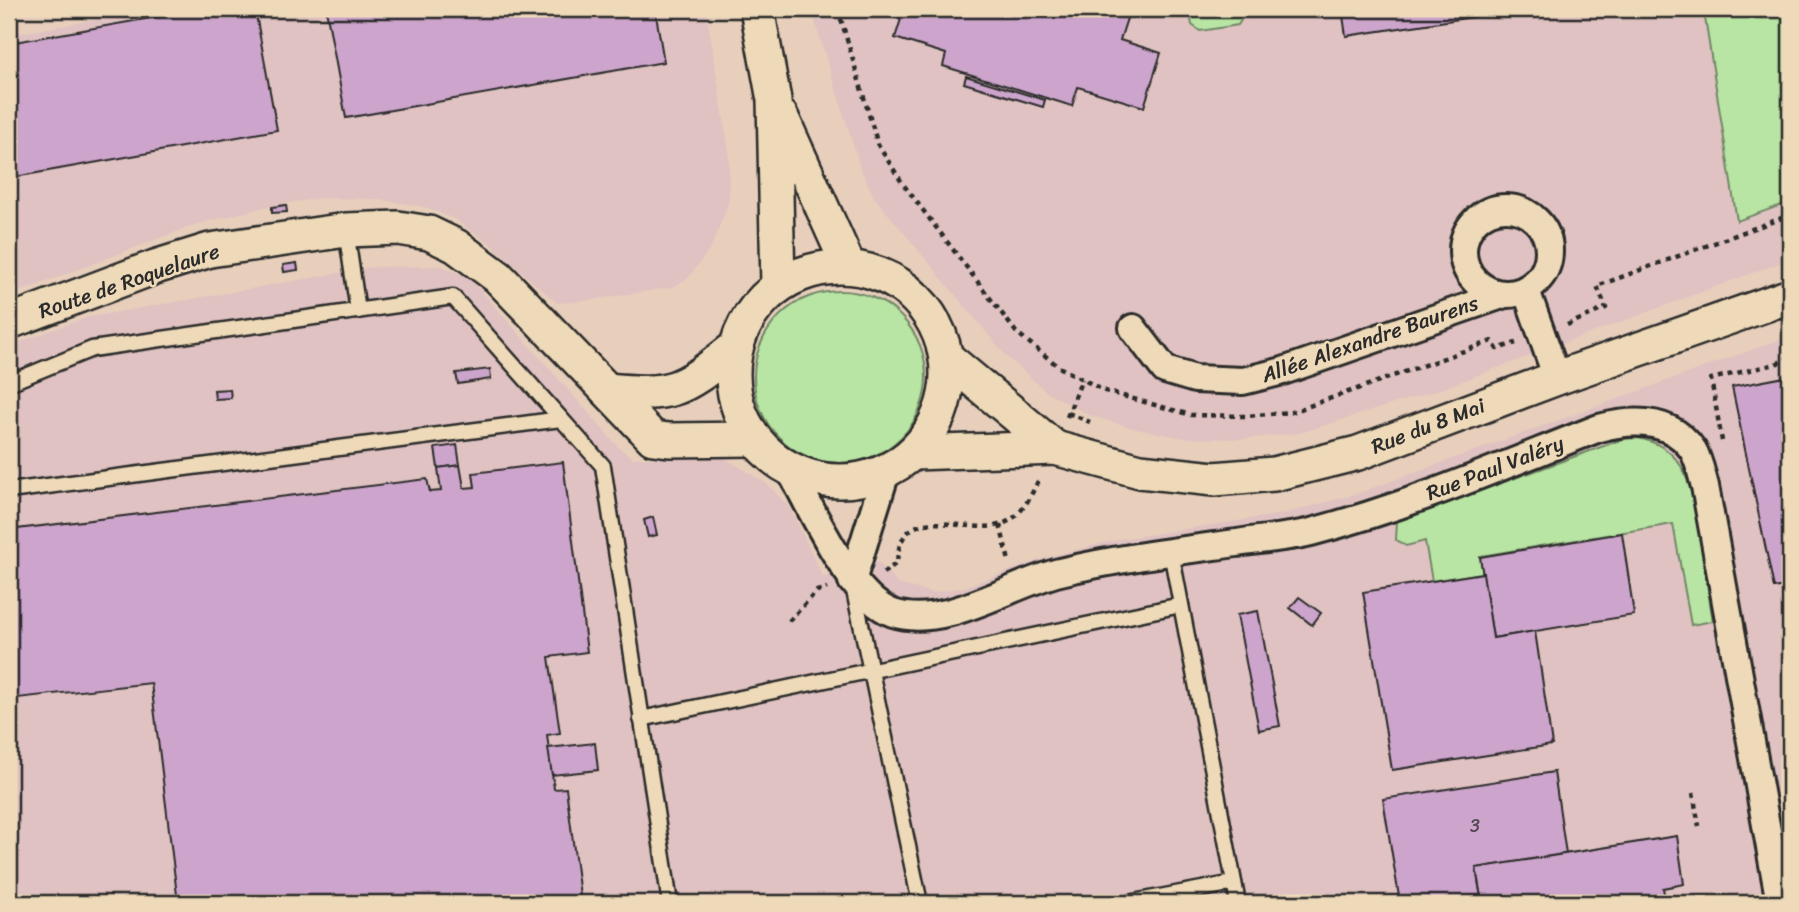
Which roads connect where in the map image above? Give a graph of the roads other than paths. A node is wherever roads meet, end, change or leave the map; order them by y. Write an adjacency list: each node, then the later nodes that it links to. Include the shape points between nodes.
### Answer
1 (757, 9): 2 (street)
2 (774, 100): 4 (street); 5 (street)
3 (346, 230): 7 (lane); 8 (street, Route de Roquelaure, via 210,250); 14 (street, Route de Roquelaure, via 429,233 456,246 498,277)
4 (849, 267): 5 (street, via 824,267); 11 (street, via 877,273 902,286 924,306 939,330)
5 (778, 286): 10 (street, via 759,303)
6 (1790, 296): 12 (street, Rue du 8 Mai)
7 (358, 311): 13 (lane, via 92,349); 15 (lane, via 453,298)
8 (9, 322)
9 (1133, 328): 12 (street, Allée Alexandre Baurens, via 1165,370 1195,379 1243,381 1514,292 1541,335)
10 (736, 347): 14 (street, via 691,383 671,390 651,395); 16 (street, via 733,379 739,411)
11 (947, 358): 17 (street, Rue du 8 Mai); 18 (street, via 947,393 935,426)
12 (1557, 378): 17 (street, Rue du 8 Mai, via 1358,453 1274,474 1214,479 1140,471)
13 (9, 383)
14 (607, 390): 16 (street, Route de Roquelaure, via 653,438)
15 (561, 419): 21 (lane); 26 (lane, via 603,467)
16 (754, 439): 19 (street)
17 (1055, 448): 18 (street, Rue du 8 Mai)
18 (914, 453): 20 (street)
19 (790, 470): 20 (street, via 821,480 854,481); 23 (street, Rue Paul Valéry)
20 (886, 472): 23 (street)
21 (9, 491)
22 (1171, 552): 23 (street, Rue Paul Valéry, via 1058,572 968,608 920,615 894,613 869,599); 24 (lane); 32 (street, Rue Paul Valéry, via 1307,533 1370,515 1626,421 1653,423 1674,432 1694,451 1705,486)
23 (852, 581): 25 (lane)
24 (1181, 605): 25 (lane); 27 (lane)
25 (872, 671): 26 (lane); 29 (lane)
26 (641, 719): 28 (lane)
27 (1234, 883): 30 (lane); 31 (lane)
28 (670, 903)
29 (920, 903)
30 (1128, 903)
31 (1238, 903)
32 (1780, 903)

